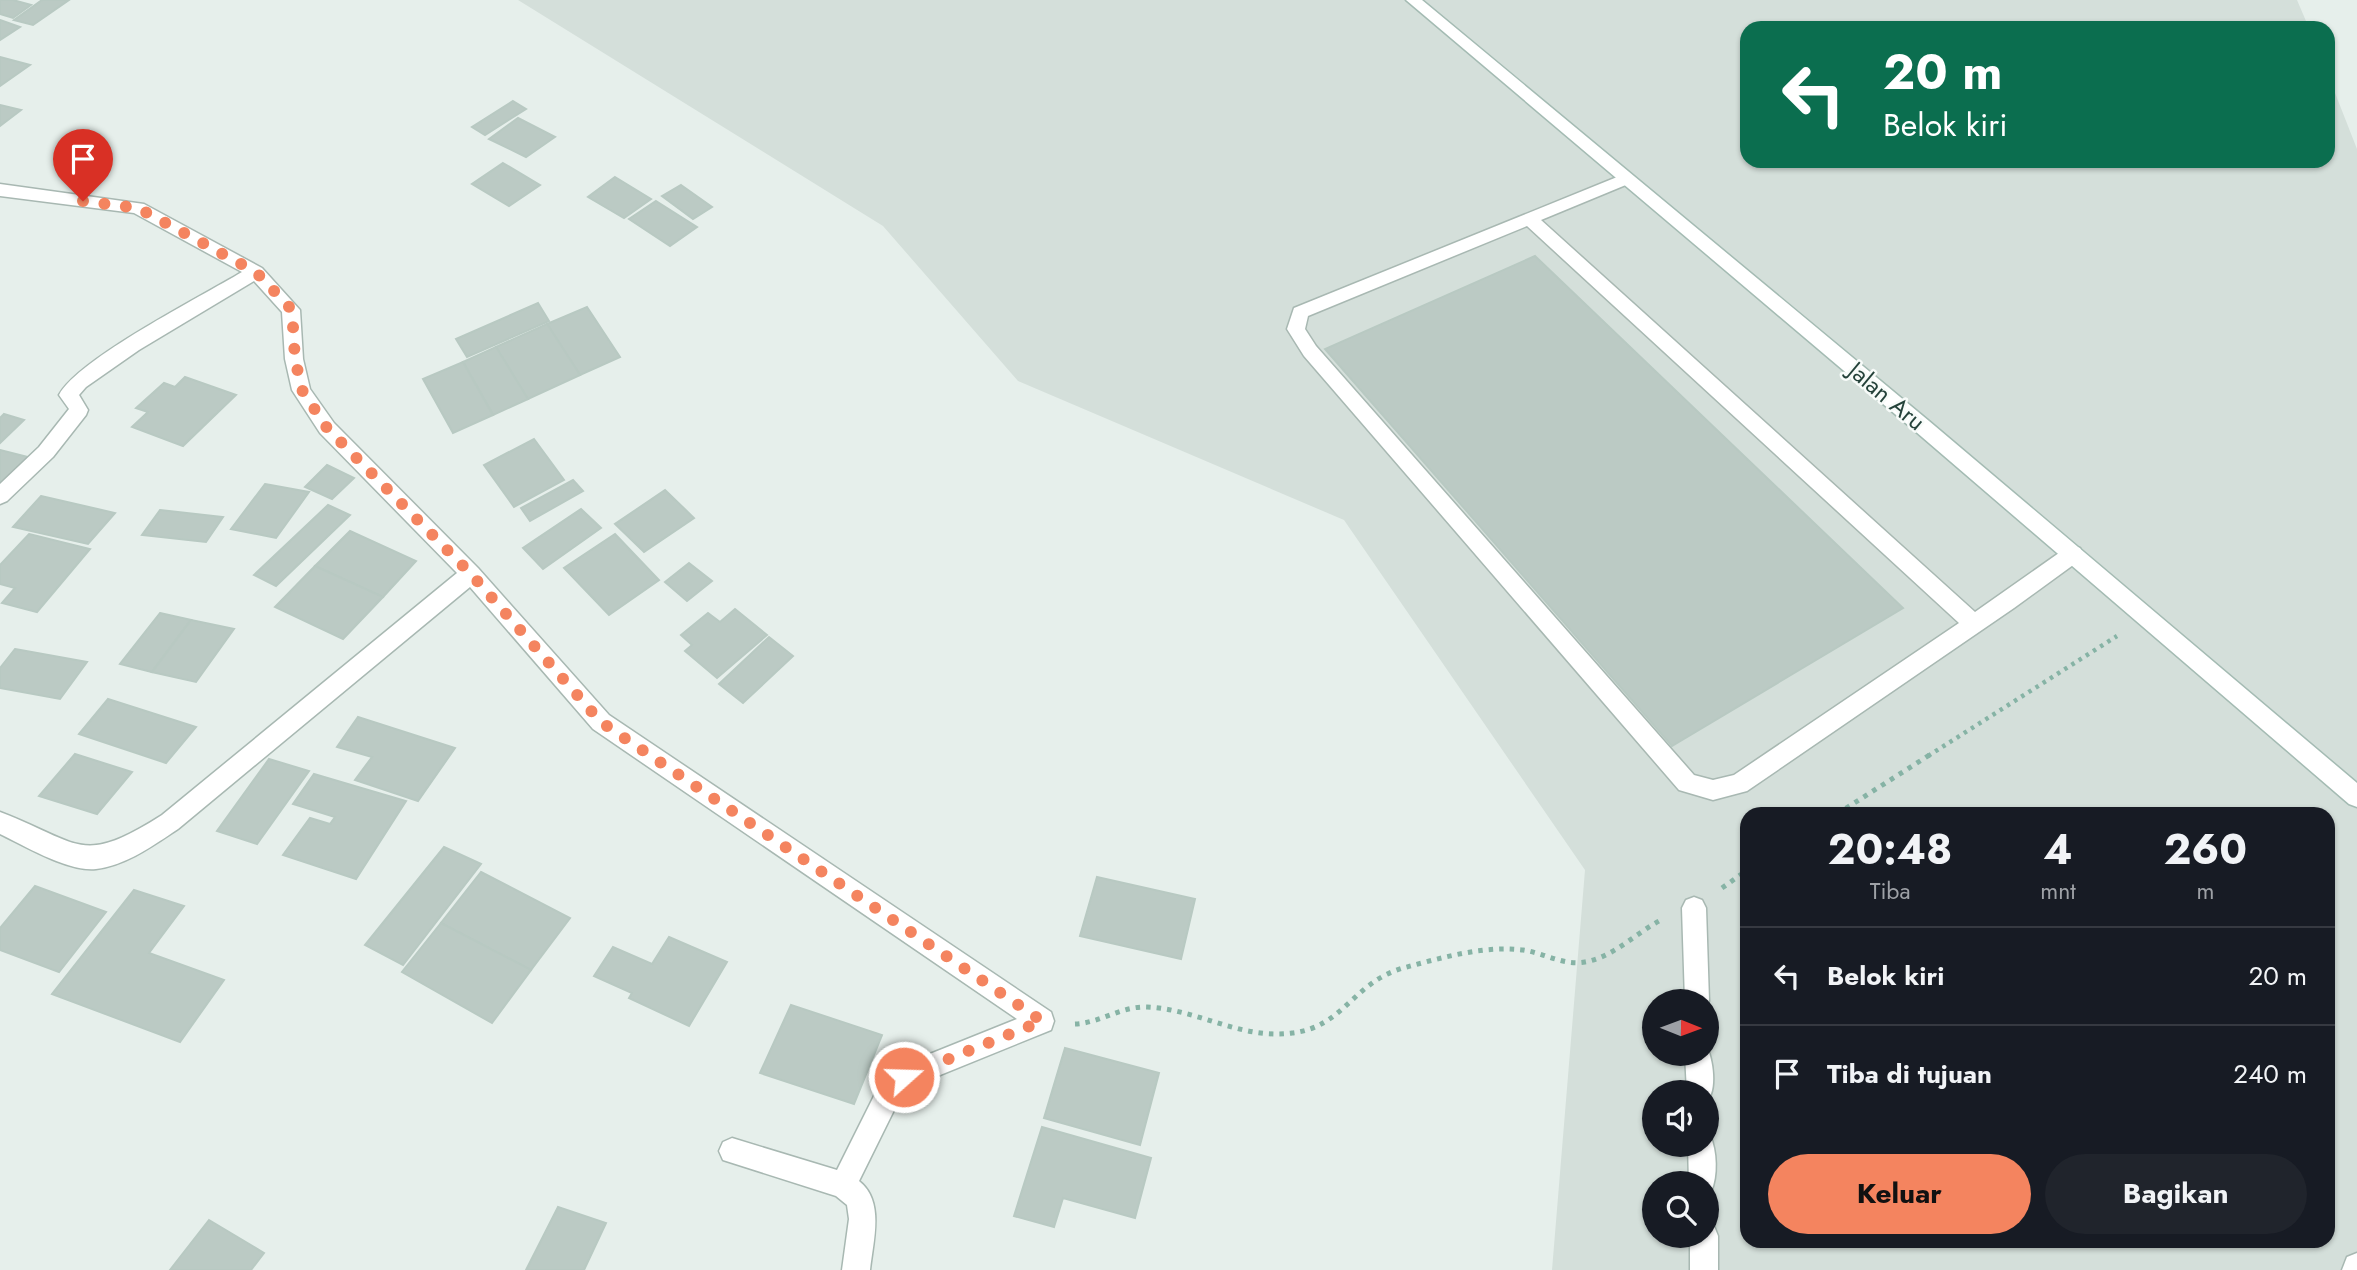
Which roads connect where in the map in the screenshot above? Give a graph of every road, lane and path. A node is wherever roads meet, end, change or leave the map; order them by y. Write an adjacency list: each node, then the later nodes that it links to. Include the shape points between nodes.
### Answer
1 (1413, 0): 2 (street, Jalan Aru)
2 (1627, 178): 4 (street); 7 (street, Jalan Aru)
3 (0, 190): 5 (street, via 138,208)
4 (1529, 218): 10 (street); 10 (street, via 1300,312 1296,329 1310,351 1687,783 1713,790 1739,784)
5 (256, 272): 6 (street, via 79,382 68,395 79,410 46,452); 8 (street, via 292,310 302,390 327,428)
6 (0, 496)
7 (2073, 554): 9 (street, Jalan Aru); 10 (street)
8 (471, 574): 13 (street, via 147,837 117,851 84,858); 16 (street, via 601,722)
9 (2147, 617): 11 (street, Jalan Aru); 12 (path)
10 (1973, 623)
11 (2357, 797)
12 (1848, 807)
13 (0, 823)
14 (1695, 908): 15 (street); 16 (path, via 1673,914 1601,958 1583,963 1524,950 1489,951 1384,974 1359,990 1321,1027 1284,1034 1234,1031 1168,1008 1141,1007 1089,1025)
15 (1697, 989)
16 (1042, 1021): 18 (street, via 904,1077 892,1087)
17 (732, 1151): 18 (street)
18 (843, 1185): 20 (street, via 860,1198)
19 (1703, 1248): 21 (street)
20 (856, 1270)
21 (1704, 1270)

